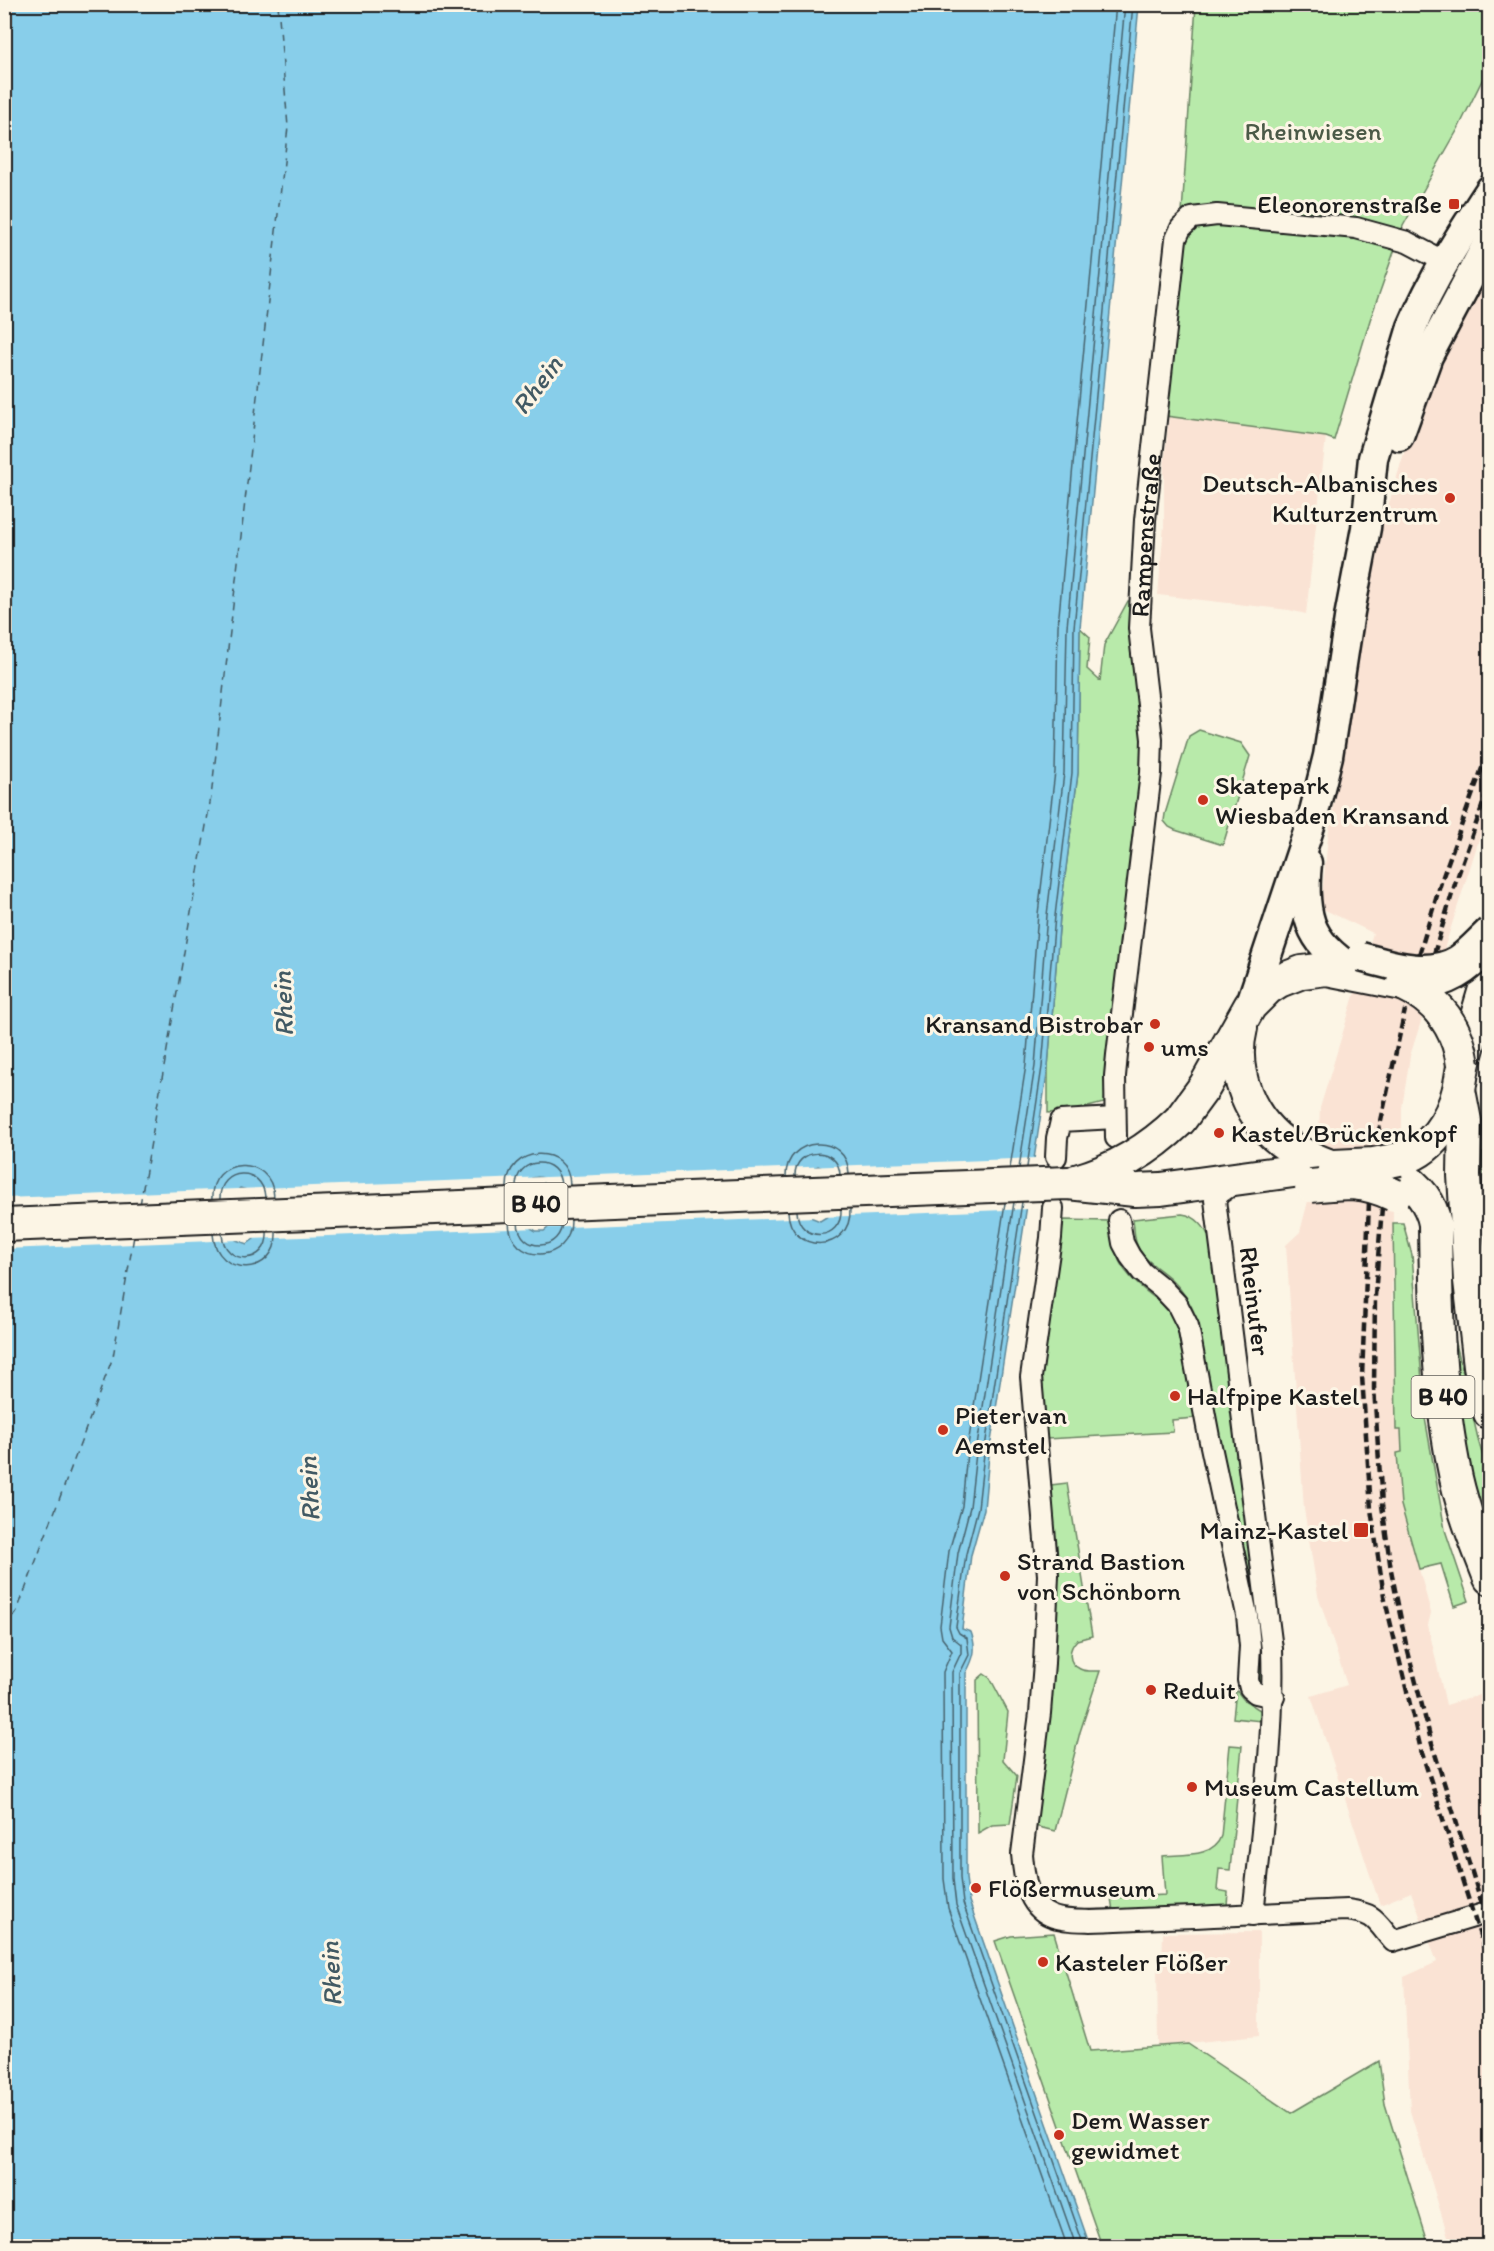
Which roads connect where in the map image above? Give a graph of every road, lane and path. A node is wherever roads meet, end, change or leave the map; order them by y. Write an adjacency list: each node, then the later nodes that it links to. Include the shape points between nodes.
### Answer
1 (1490, 190): 3 (main road)
2 (1488, 242): 3 (street); 4 (main road)
3 (1445, 262): 4 (street); 5 (main road, via 1412,327 1373,458); 15 (street, Rampenstraße, via 1407,242 1356,228 1217,215 1192,219 1176,239 1145,520 1139,628 1152,739 1151,774 1117,1055)
4 (1443, 326): 5 (main road, via 1417,384)
5 (1366, 528): 6 (main road, via 1328,756)
6 (1312, 819): 9 (main road, via 1305,887 1311,926); 12 (main road); 13 (main road, via 1252,942)
7 (1490, 931): 9 (main road, bridge, via 1456,961 1438,968)
8 (1490, 939): 11 (main road, bridge, via 1470,964 1450,977 1427,984)
9 (1359, 969): 11 (main road, B 40); 12 (main road, B 40, via 1327,969 1290,976 1268,988)
10 (1490, 972): 14 (main road)
11 (1403, 984): 14 (main road, B 40, bridge, via 1426,997 1445,1016 1458,1039)
12 (1246, 1014): 13 (main road, B 40); 17 (main road, via 1239,1037 1245,1093 1259,1119)
13 (1212, 1074): 19 (main road, B 40, bridge, via 1196,1100 1164,1135 1128,1160 1089,1177)
14 (1456, 1105): 18 (main road, B 40, via 1427,1145); 23 (main road, B 40, via 1451,1197 1470,1281)
15 (1115, 1118): 16 (street); 19 (street, via 1061,1121 1057,1138)
16 (1116, 1138)
17 (1317, 1170): 18 (main road, B 40, bridge); 20 (main road, B 40); 20 (main road, B 40, via 1244,1178)
18 (1391, 1173): 24 (main road, B 40, via 1414,1186 1433,1212 1440,1378 1448,1436 1471,1530)
19 (1059, 1183): 20 (main road, B 40, bridge); 22 (main road, B 40, bridge); 27 (street, via 1032,1377 1048,1575 1042,1693 1022,1854 1028,1894 1050,1916 1061,1919)
20 (1202, 1195): 25 (street, Rheinufer, via 1271,1637)
21 (1119, 1220): 25 (street, via 1130,1256 1177,1304 1188,1326 1247,1615 1248,1680 1256,1693)
22 (4, 1225)
23 (1490, 1413)
24 (1490, 1578)
25 (1274, 1697): 27 (street, Rheinufer)
26 (1490, 1912): 27 (street, via 1392,1941 1367,1913 1347,1910)
27 (1253, 1915)

